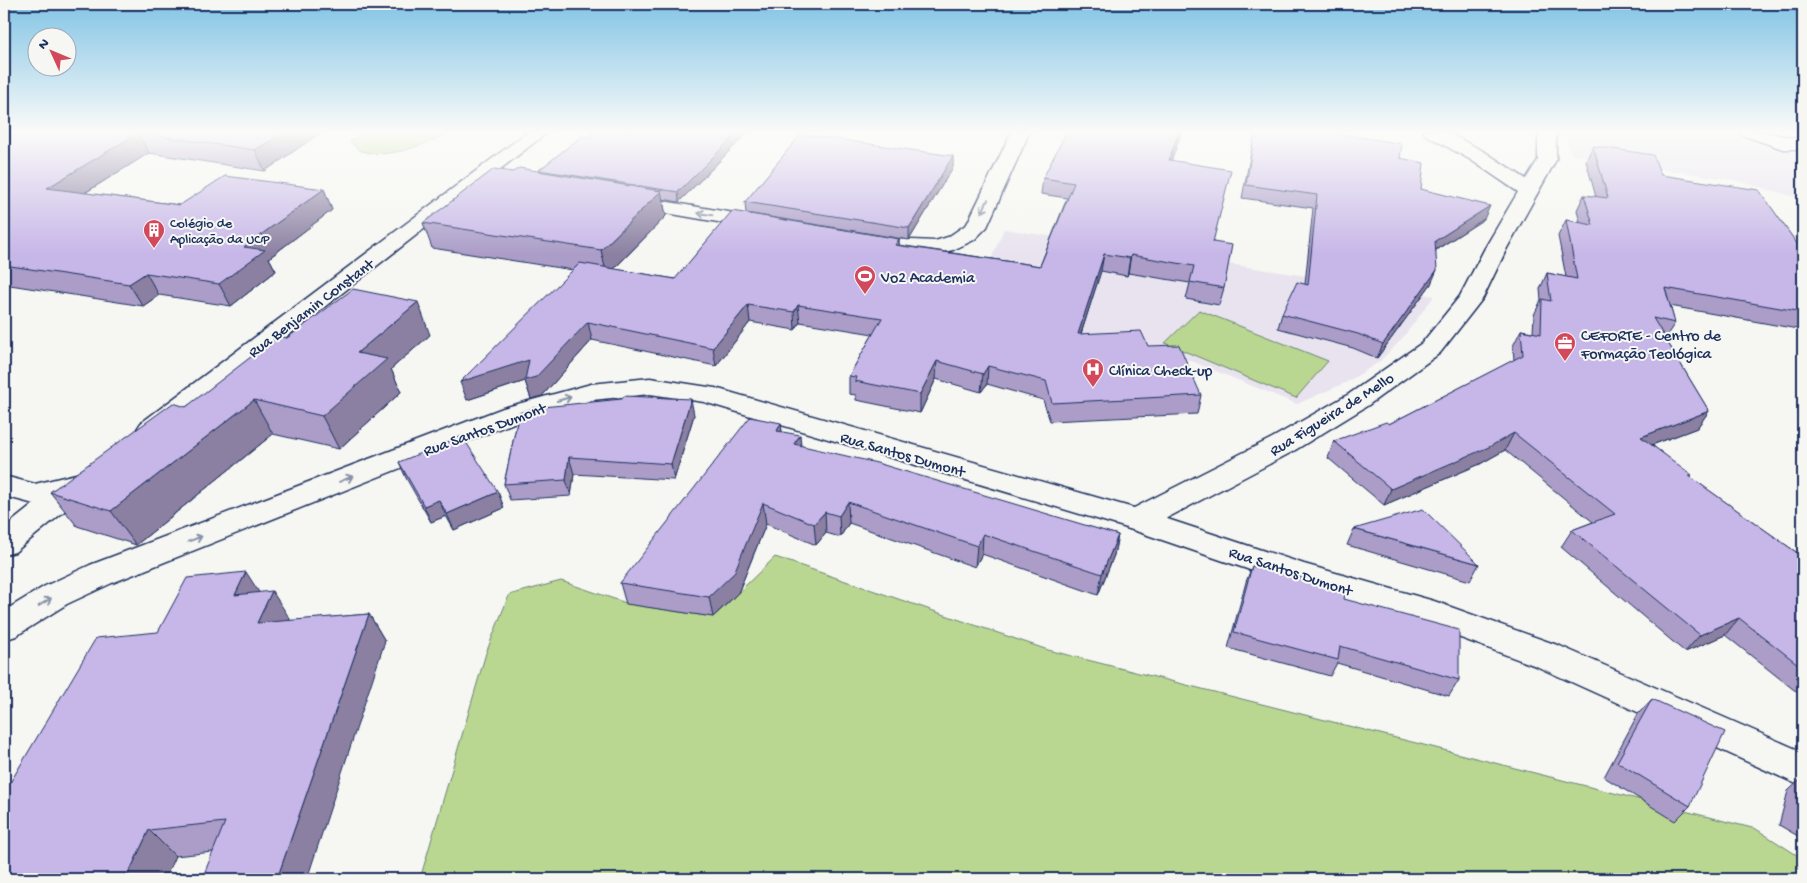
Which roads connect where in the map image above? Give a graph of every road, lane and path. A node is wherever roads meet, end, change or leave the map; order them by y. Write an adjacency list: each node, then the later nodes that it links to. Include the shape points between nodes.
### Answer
1 (487, 172): 5 (street, Rua Benjamin Constant)
2 (1002, 172): 10 (street, one-way to 10, via 976,227 953,244 917,250)
3 (1502, 172): 7 (street)
4 (1541, 172): 7 (street, Rua Figueira de Mello)
5 (481, 177): 6 (street); 11 (street, Rua Benjamin Constant)
6 (510, 182)
7 (1530, 191): 15 (street, Rua Figueira de Mello, via 1471,298 1431,348 1358,400 1282,445)
8 (607, 198): 9 (street, one-way to 8)
9 (781, 227)
10 (868, 242)
11 (135, 441)
12 (88, 477): 14 (street)
13 (4, 486): 14 (street)
14 (37, 505): 16 (street)
15 (1137, 520): 17 (street, Rua Santos Dumont, one-way to 15, via 56,595 101,574 512,414 591,392 650,386 706,394); 18 (street, Rua Santos Dumont, via 1302,575 1422,610 1548,656)
16 (4, 544)
17 (4, 627)
18 (1803, 770)

